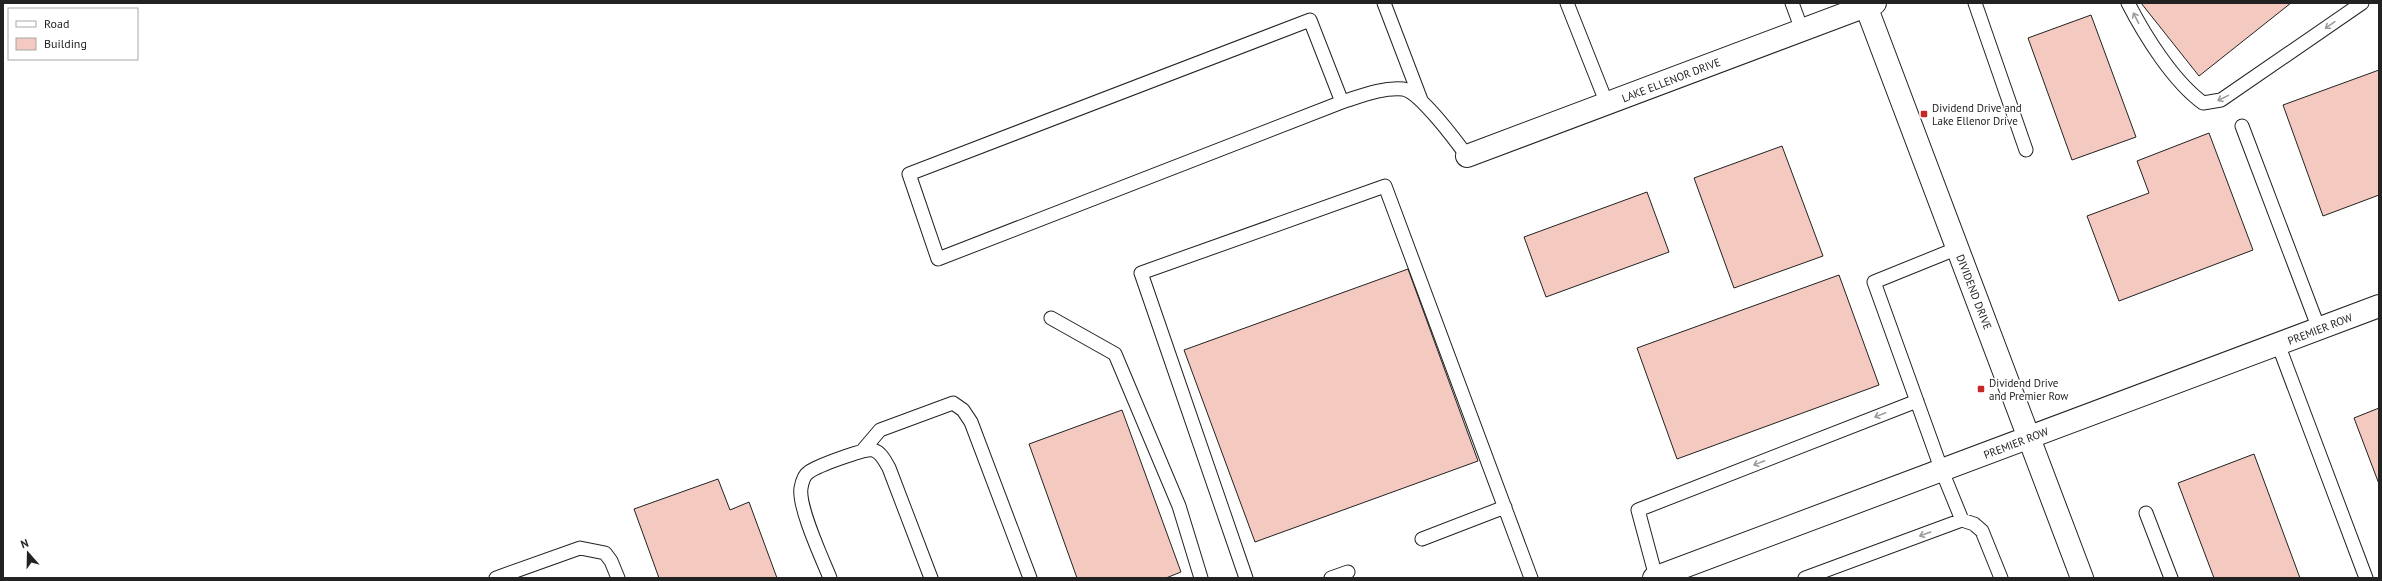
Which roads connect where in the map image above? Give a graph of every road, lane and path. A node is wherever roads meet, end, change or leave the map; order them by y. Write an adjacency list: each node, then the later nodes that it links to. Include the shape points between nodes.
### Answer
1 (1384, 3): 9 (lane)
2 (1567, 3): 11 (lane)
3 (1792, 3): 8 (lane)
4 (1975, 3): 13 (lane)
5 (2128, 3): 6 (lane, one-way to 5, via 2221,100 2202,103 2188,92 2140,26)
6 (2362, 3)
7 (1870, 5): 8 (street, LAKE ELLENOR DRIVE); 15 (street, DIVIDEND DRIVE)
8 (1802, 30): 11 (street, LAKE ELLENOR DRIVE)
9 (1421, 100): 10 (lane, via 1404,89 1374,92); 14 (lane)
10 (1342, 102): 10 (lane, via 938,259 910,174 1310,20)
11 (1607, 104): 14 (street, LAKE ELLENOR DRIVE)
12 (2242, 126): 18 (lane)
13 (2026, 150)
14 (1467, 156)
15 (1958, 248): 20 (lane, via 1874,282); 21 (street, DIVIDEND DRIVE)
16 (2379, 306): 18 (street, PREMIER ROW)
17 (1051, 318): 34 (lane, via 1115,354 1179,506)
18 (2319, 329): 19 (street, PREMIER ROW)
19 (2278, 344): 21 (street, PREMIER ROW); 43 (lane)
20 (1917, 401): 23 (lane); 38 (lane, one-way to 38, via 1638,510)
21 (2029, 438): 23 (street, PREMIER ROW); 41 (street, DIVIDEND DRIVE)
22 (863, 450): 31 (lane, via 809,472 803,480 803,504); 32 (lane, via 874,450 882,456 889,468); 33 (lane, via 880,430 953,403 963,410 971,422)
23 (1942, 471): 26 (lane); 38 (street, PREMIER ROW)
24 (1505, 507): 27 (lane); 35 (lane, via 1385,186 1142,273); 37 (lane)
25 (2146, 514): 42 (lane)
26 (1962, 520): 39 (lane, one-way to 39); 40 (lane, via 1974,524 1982,531)
27 (1422, 539)
28 (1348, 572): 36 (lane)
29 (496, 578): 30 (lane, via 580,548 605,553 611,560)
30 (618, 578)
31 (830, 578)
32 (931, 578)
33 (1030, 578)
34 (1201, 578)
35 (1246, 578)
36 (1331, 578)
37 (1532, 578)
38 (1655, 578)
39 (1805, 578)
40 (2001, 578)
41 (2082, 578)
42 (2170, 578)
43 (2366, 578)

